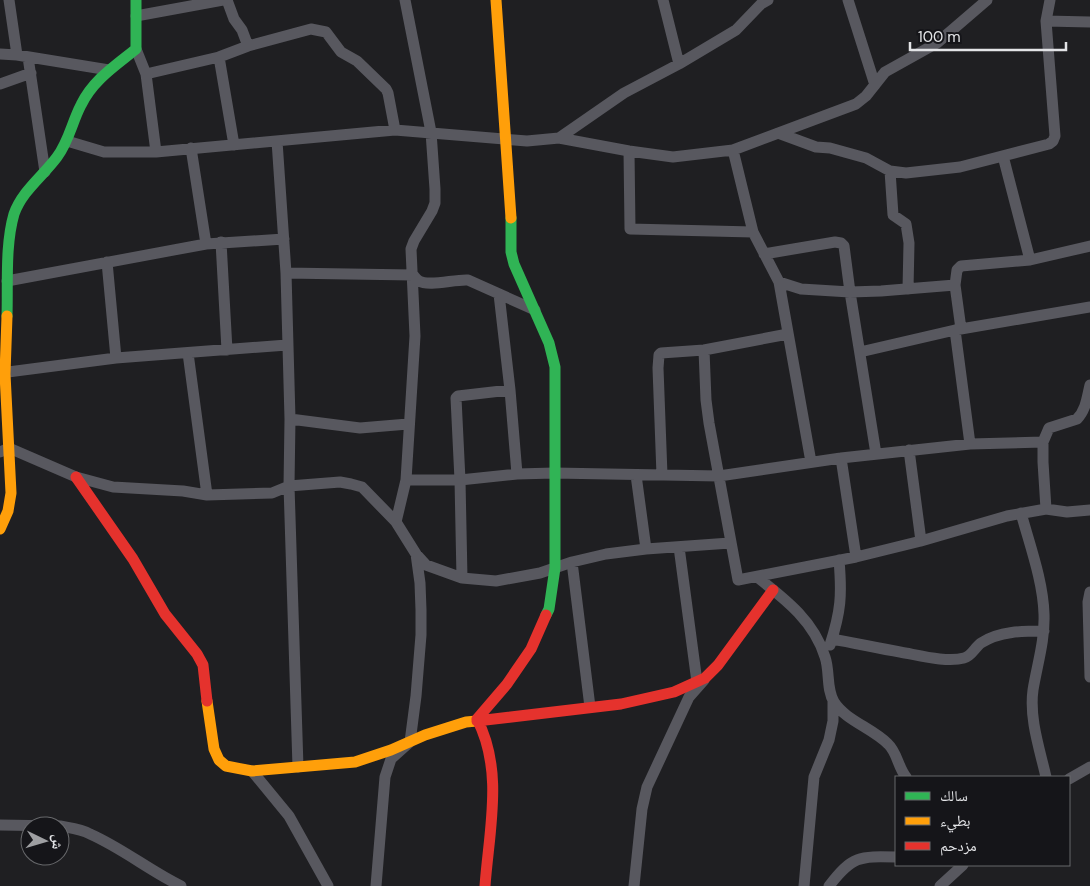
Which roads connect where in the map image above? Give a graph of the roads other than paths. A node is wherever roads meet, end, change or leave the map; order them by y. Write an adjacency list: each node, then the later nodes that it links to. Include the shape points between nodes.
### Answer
1 (9, 0): 18 (street)
2 (136, 0): 12 (street)
3 (223, 0): 12 (street)
4 (227, 0): 15 (street)
5 (405, 0): 27 (street)
6 (496, 0): 30 (street)
7 (663, 0): 20 (street)
8 (768, 0): 20 (street, via 736,30)
9 (848, 0): 25 (street)
10 (987, 0): 25 (street, via 937,43 885,72)
11 (1050, 0): 13 (street)
12 (136, 16): 16 (street)
13 (1046, 21): 14 (street); 38 (street, via 1053,141)
14 (1090, 22)
15 (248, 46): 19 (street); 26 (street, via 311,29 326,32 341,52 357,61 386,89)
16 (136, 49): 21 (street); 23 (street)
17 (0, 54): 18 (street)
18 (23, 56): 21 (street); 22 (street)
19 (220, 57): 23 (street); 33 (street)
20 (679, 64): 29 (street, via 624,93)
21 (109, 70): 31 (street, via 86,95)
22 (31, 73): 24 (street); 40 (street)
23 (146, 74): 37 (street)
24 (0, 84)
25 (875, 85): 28 (street, via 856,104)
26 (395, 130): 27 (street); 32 (street)
27 (431, 132): 30 (street); 51 (street, via 435,203 411,249)
28 (778, 134): 35 (street); 39 (street, via 816,147 866,158)
29 (559, 138): 30 (street); 36 (street)
30 (507, 139): 59 (street, via 511,252)
31 (67, 141): 37 (street, via 104,152); 40 (street)
32 (277, 141): 33 (street); 43 (street)
33 (234, 145): 34 (street)
34 (191, 148): 37 (street); 45 (street)
35 (733, 150): 36 (street, via 673,157); 42 (street)
36 (629, 151): 42 (street, via 630,229)
37 (156, 152)
38 (1003, 156): 39 (street, via 920,173); 48 (street)
39 (890, 171): 55 (street, via 893,215 906,224 908,235)
40 (45, 172): 41 (street, via 24,195)
41 (5, 230): 52 (street)
42 (753, 232): 47 (street)
43 (284, 239): 44 (street); 50 (street)
44 (221, 242): 45 (street); 63 (street)
45 (206, 244): 49 (street)
46 (1090, 246): 48 (street)
47 (764, 254): 53 (street); 56 (street, via 841,243 846,254)
48 (1030, 260): 54 (street, via 961,266)
49 (107, 262): 52 (street); 67 (street)
50 (286, 272): 51 (street); 62 (street)
51 (413, 275): 57 (street, via 425,282 468,280); 72 (street, via 415,336)
52 (8, 281): 68 (street)
53 (779, 282): 56 (street, via 801,289); 61 (street)
54 (954, 285): 55 (street); 60 (street)
55 (908, 289): 56 (street)
56 (850, 292): 65 (street)
57 (499, 294): 59 (street); 70 (street)
58 (1090, 307): 60 (street)
59 (535, 310): 80 (street, via 554,361)
60 (958, 330): 65 (street); 74 (street)
61 (788, 334): 64 (street); 79 (street)
62 (288, 345): 63 (street); 71 (street)
63 (227, 350): 66 (street)
64 (704, 350): 83 (street, via 663,352 659,355); 84 (street, via 706,400)
65 (860, 352): 77 (street)
66 (188, 353): 67 (street); 89 (street)
67 (116, 358): 68 (street)
68 (2, 374): 75 (street)
69 (1090, 385): 73 (street, via 1080,416 1049,428)
70 (510, 390): 81 (street); 87 (street, via 456,398)
71 (290, 419): 72 (street, via 360,428); 88 (street)
72 (408, 424): 86 (street)
73 (1043, 442): 74 (street); 90 (street)
74 (970, 444): 76 (street)
75 (5, 450): 85 (street); 94 (street, via 11,493)
76 (909, 450): 77 (street); 95 (street)
77 (876, 454): 78 (street)
78 (842, 458): 79 (street); 100 (street)
79 (811, 462): 84 (street)
80 (554, 473): 81 (street); 82 (street); 103 (street)
81 (517, 474): 87 (street)
82 (636, 475): 83 (street); 98 (street)
83 (662, 475): 84 (street)
84 (719, 476): 96 (street)
85 (76, 477): 89 (street, via 113,487); 119 (street, via 133,559 165,614 203,665 211,734 220,760 226,766)
86 (406, 480): 87 (street); 93 (street)
87 (460, 480): 105 (street)
88 (289, 486): 89 (street, via 272,493); 93 (street, via 340,482 362,487); 117 (street)
89 (207, 495)
90 (1046, 508): 91 (street); 92 (street)
91 (1022, 513): 95 (street); 108 (street, via 1040,583)
92 (1090, 513)
93 (396, 522): 99 (street)
94 (0, 530)
95 (921, 541): 100 (street)
96 (730, 543): 97 (street); 104 (street, via 738,580)
97 (679, 547): 98 (street); 112 (street)
98 (646, 549): 102 (street)
99 (416, 554): 105 (street, via 426,565); 116 (street, via 421,636)
100 (856, 557): 101 (street)
101 (839, 560): 104 (street); 109 (street, via 841,598)
102 (572, 562): 103 (street); 114 (street)
103 (556, 568): 105 (street, via 496,581); 115 (street, via 549,609 531,648)
104 (757, 576): 106 (street)
105 (462, 578)
106 (773, 590): 110 (street, via 805,619); 112 (street, via 718,664)
107 (1090, 592): 111 (street)
108 (1044, 631): 109 (street, via 1007,633 991,638 966,658 930,658); 121 (street, via 1032,705)
109 (832, 639): 110 (street)
110 (826, 658): 113 (street)
111 (1090, 677)
112 (701, 680): 114 (street, via 648,699); 132 (street, via 689,697 647,787)
113 (833, 700): 120 (street, via 842,711 891,746); 133 (street, via 829,740 814,778)
114 (590, 707): 115 (street)
115 (477, 719): 116 (street); 131 (street, via 492,766)
116 (410, 742): 117 (street, via 355,762); 130 (street, via 391,759 385,776)
117 (298, 767): 119 (street)
118 (1090, 767): 122 (street)
119 (252, 771): 129 (street, via 289,816)
120 (905, 776)
121 (1046, 776)
122 (1070, 778)
123 (0, 825): 124 (street)
124 (20, 825)
125 (70, 828): 128 (street, via 88,832)
126 (895, 857): 134 (street, via 858,858 847,865)
127 (962, 866): 135 (street)
128 (181, 886)
129 (328, 886)
130 (376, 886)
131 (485, 886)
132 (634, 886)
133 (804, 886)
134 (829, 886)
135 (940, 886)

